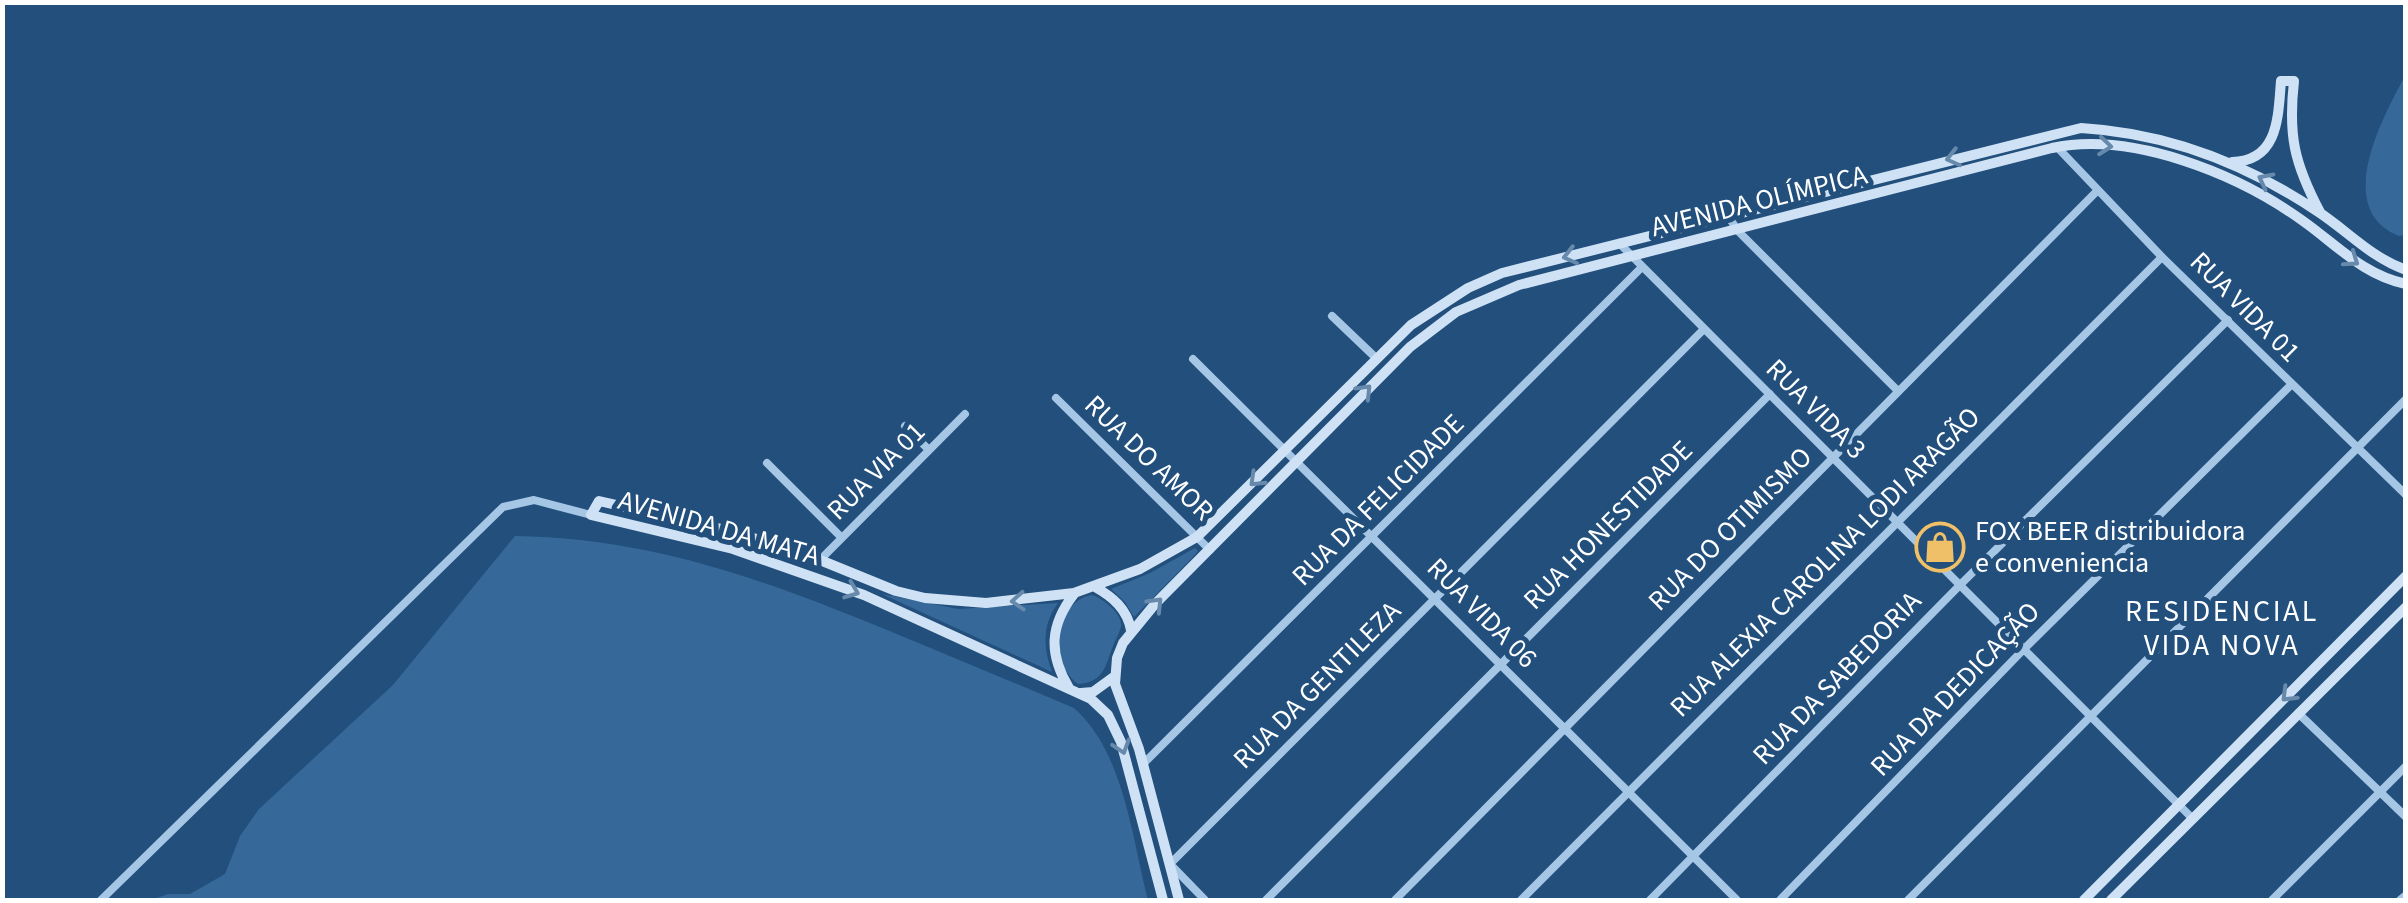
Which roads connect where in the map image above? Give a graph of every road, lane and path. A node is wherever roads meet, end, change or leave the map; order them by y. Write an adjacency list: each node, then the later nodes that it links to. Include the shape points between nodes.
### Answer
1 (2057, 146): 3 (street, RUA VIDA 01); 6 (street, AVENIDA OLÍMPICA); 12 (street, AVENIDA OLÍMPICA, one-way to 12, via 2116,146 2208,170 2272,200 2356,264)
2 (2229, 162): 4 (street, AVENIDA OLÍMPICA, one-way to 2); 4 (street, AVENIDA OLÍMPICA, via 2260,153 2275,136 2281,81 2294,81 2293,152); 5 (street, AVENIDA OLÍMPICA, one-way to 5, via 2144,134 2081,128)
3 (2098, 190): 9 (street, RUA VIDA 01); 19 (street, RUA DO OTIMISMO)
4 (2320, 212): 11 (street, AVENIDA OLÍMPICA, via 2370,253)
5 (1728, 216): 6 (street); 7 (street, AVENIDA OLÍMPICA)
6 (1738, 230): 8 (street, AVENIDA OLÍMPICA); 19 (street)
7 (1619, 243): 8 (street, RUA VIDA 3); 16 (street, AVENIDA OLÍMPICA, one-way to 16, via 1468,288 1422,316)
8 (1632, 256): 10 (street, RUA VIDA 3); 29 (street, AVENIDA OLÍMPICA, one-way to 8, via 1379,376 1456,312 1519,285)
9 (2162, 256): 14 (street, RUA VIDA 01); 33 (street, RUA ALEXIA CAROLINA LODI ARAGÃO)
10 (1642, 266): 15 (street, RUA VIDA 3); 35 (street, RUA DA FELICIDADE)
11 (2406, 270)
12 (2406, 284)
13 (1332, 316): 16 (street)
14 (2228, 320): 18 (street, RUA VIDA 01); 41 (street, RUA DA SABEDORIA)
15 (1704, 329): 20 (street, RUA VIDA 3); 44 (street, RUA DA GENTILEZA)
16 (1376, 358): 27 (street, AVENIDA OLÍMPICA)
17 (1193, 359): 27 (street, RUA VIDA 06)
18 (2292, 384): 25 (street, RUA VIDA 01); 47 (street, RUA DA DEDICAÇÃO)
19 (1898, 391): 28 (street, RUA DO OTIMISMO)
20 (1770, 394): 28 (street, RUA VIDA 3); 48 (street, RUA HONESTIDADE)
21 (1056, 398): 34 (street, RUA DO AMOR)
22 (2406, 400): 25 (street)
23 (964, 414): 26 (street, RUA VIA 01)
24 (904, 426): 26 (street)
25 (2358, 448): 31 (street, RUA VIDA 01); 52 (street)
26 (929, 450): 36 (street, RUA VIA 01)
27 (1286, 452): 29 (street, RUA VIDA 06); 34 (street, AVENIDA OLÍMPICA, one-way to 34)
28 (1833, 458): 33 (street, RUA VIDA 3); 53 (street, RUA DO OTIMISMO)
29 (1297, 462): 35 (street, RUA VIDA 06); 38 (street, AVENIDA OLÍMPICA)
30 (768, 463): 36 (street)
31 (2406, 494)
32 (591, 515): 39 (street, AVENIDA DA MATA, via 599,500); 50 (street, AVENIDA DA MATA, one-way to 50, via 820,579); 64 (street, via 534,500 502,508)
33 (1896, 522): 41 (street, RUA VIDA 3); 56 (street, RUA ALEXIA CAROLINA LODI ARAGÃO)
34 (1197, 537): 37 (street, AVENIDA OLÍMPICA); 38 (street, RUA DO AMOR)
35 (1374, 537): 44 (street, RUA VIDA 06); 54 (street, RUA DA FELICIDADE)
36 (842, 538): 39 (street, RUA VIA 01)
37 (1176, 550): 42 (street, AVENIDA DA MATA)
38 (1210, 550): 46 (street, AVENIDA OLÍMPICA, one-way to 38)
39 (820, 560): 43 (street, AVENIDA DA MATA, one-way to 39, via 1019,602 938,600)
40 (2406, 576): 58 (street, one-way to 58)
41 (1958, 586): 47 (street, RUA VIDA 3); 61 (street, RUA DA SABEDORIA)
42 (1095, 587): 43 (street, AVENIDA DA MATA); 46 (street, via 1125,612)
43 (1074, 593): 50 (street, via 1052,642)
44 (1436, 598): 48 (street, RUA VIDA 06); 62 (street, RUA DA GENTILEZA)
45 (2406, 607): 51 (street)
46 (1131, 630): 49 (street)
47 (2022, 652): 52 (street, RUA VIDA 3); 73 (street, RUA DA DEDICAÇÃO)
48 (1501, 664): 53 (street, RUA VIDA 06); 68 (street, RUA HONESTIDADE)
49 (1114, 676): 50 (street, via 1093,692); 54 (street)
50 (1074, 690): 65 (street, AVENIDA DA MATA, one-way to 65, via 1114,725)
51 (2298, 713): 57 (street); 60 (street)
52 (2091, 716): 58 (street, RUA VIDA 3); 74 (street)
53 (1563, 728): 56 (street, RUA VIDA 06); 69 (street, RUA DO OTIMISMO)
54 (1143, 764): 62 (street)
55 (2406, 766): 57 (street)
56 (1630, 791): 61 (street, RUA VIDA 06); 70 (street, RUA ALEXIA CAROLINA LODI ARAGÃO)
57 (2379, 792): 59 (street); 77 (street)
58 (2178, 806): 60 (street, RUA VIDA 3); 75 (street)
59 (2406, 817)
60 (2192, 818): 76 (street)
61 (1693, 857): 71 (street, RUA DA SABEDORIA); 72 (street, RUA VIDA 06)
62 (1172, 863): 66 (street); 67 (street)
63 (2406, 895): 78 (street)
64 (101, 900)
65 (1164, 900)
66 (1180, 900)
67 (1205, 900)
68 (1266, 900)
69 (1395, 900)
70 (1521, 900)
71 (1650, 900)
72 (1737, 900)
73 (1780, 900)
74 (1908, 900)
75 (2084, 900)
76 (2112, 900)
77 (2272, 900)
78 (2400, 900)

